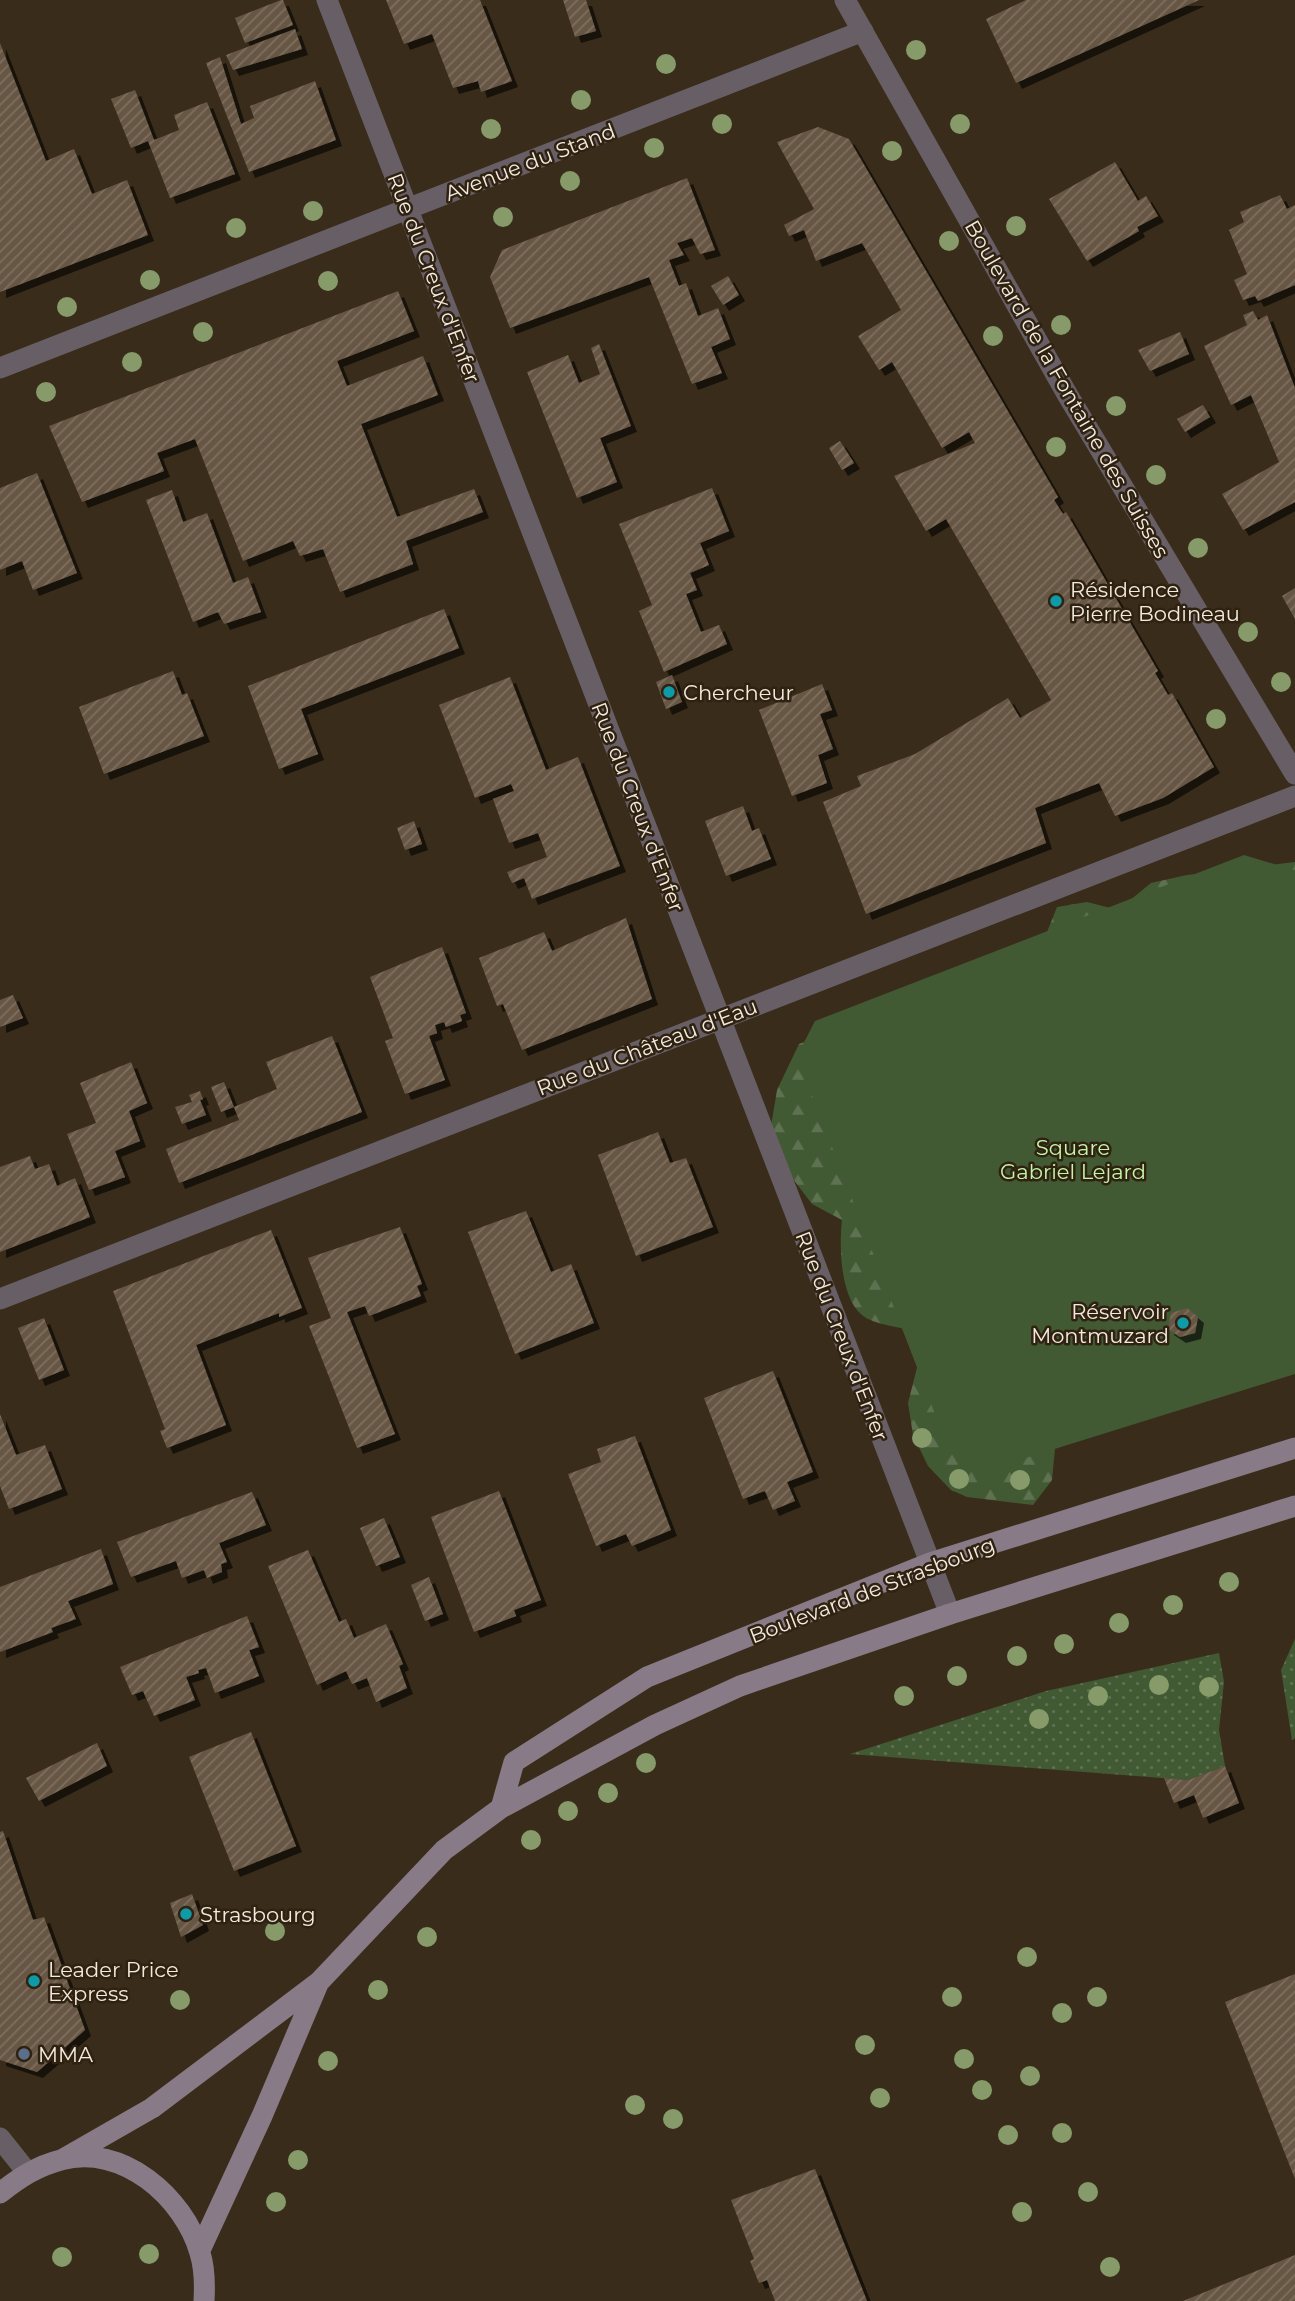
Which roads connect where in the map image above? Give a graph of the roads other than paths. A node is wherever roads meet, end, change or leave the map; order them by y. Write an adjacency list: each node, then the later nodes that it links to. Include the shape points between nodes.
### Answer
1 (327, 0): 4 (street, Rue du Creux d'Enfer)
2 (845, 0): 3 (street, Boulevard de la Fontaine des Suisses)
3 (863, 31): 4 (street, Avenue du Stand); 6 (street, Boulevard de la Fontaine des Suisses, via 1067,394)
4 (407, 209): 5 (street, Avenue du Stand); 8 (street, Rue du Creux d'Enfer)
5 (0, 368)
6 (1295, 774)
7 (1295, 796): 8 (street, Rue du Château d'Eau)
8 (720, 1019): 9 (street, Rue du Château d'Eau); 12 (street, Rue du Creux d'Enfer)
9 (0, 1299)
10 (1295, 1448): 12 (street, Boulevard de Strasbourg)
11 (1295, 1506): 13 (street, Boulevard de Strasbourg)
12 (930, 1563): 13 (street, Rue du Creux d'Enfer); 14 (street, Boulevard de Strasbourg, via 647,1677 514,1762)
13 (950, 1614): 14 (street, Boulevard de Strasbourg, via 740,1686 655,1725)
14 (501, 1808): 15 (street, Boulevard de Strasbourg, via 444,1850)
15 (319, 1982): 17 (street, via 152,2108); 20 (street)
16 (0, 2138): 18 (street)
17 (64, 2159): 18 (street); 20 (street, via 101,2158 128,2166 152,2182 186,2222)
18 (27, 2172): 19 (street)
19 (0, 2193)
20 (200, 2250): 21 (street)
21 (204, 2301)

